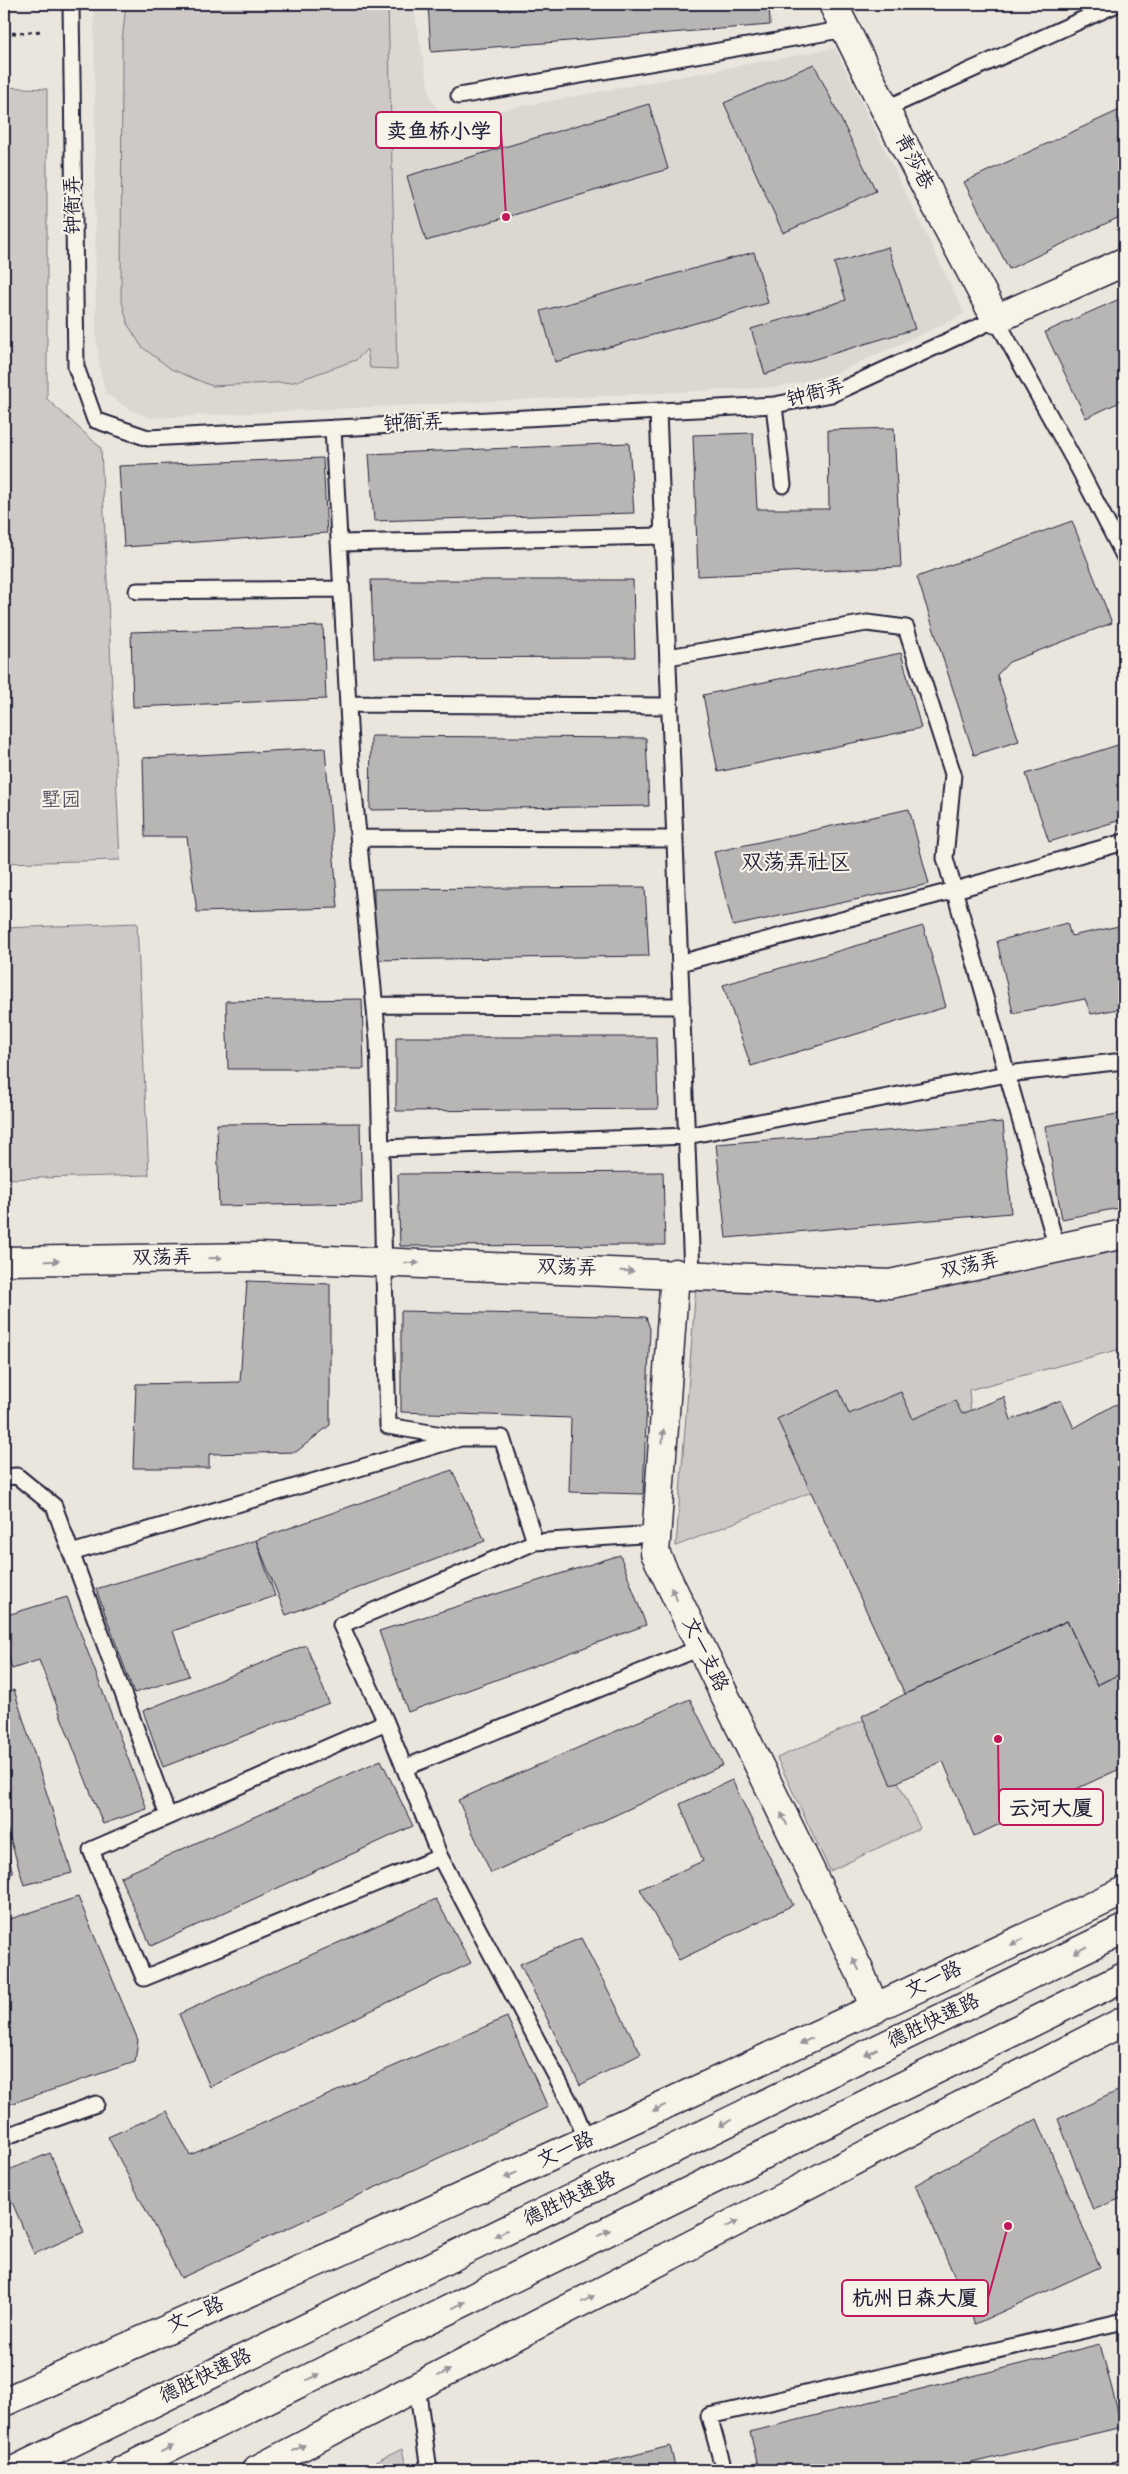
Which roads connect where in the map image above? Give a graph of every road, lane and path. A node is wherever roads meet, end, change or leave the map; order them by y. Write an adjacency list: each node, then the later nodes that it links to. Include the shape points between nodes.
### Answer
1 (71, 4): 5 (lane, 钟衙弄)
2 (833, 4): 4 (main road, 青莎巷)
3 (1117, 4): 8 (lane)
4 (846, 29): 7 (lane); 8 (main road, 青莎巷)
5 (71, 30): 6 (path); 13 (lane, 钟衙弄, via 76,367 95,420 148,438)
6 (4, 34)
7 (459, 96)
8 (885, 109): 10 (main road, 青莎巷)
9 (1124, 262): 10 (main road, 钟衙弄)
10 (996, 319): 11 (lane, 钟衙弄, via 832,394); 17 (lane)
11 (774, 405): 12 (lane, 钟衙弄); 14 (lane)
12 (658, 411): 13 (lane, 钟衙弄); 15 (lane)
13 (333, 428): 16 (lane)
14 (783, 485)
15 (663, 536): 16 (lane); 20 (lane)
16 (339, 543): 18 (lane)
17 (1124, 556)
18 (341, 589): 19 (lane); 21 (lane)
19 (137, 590)
20 (668, 657): 22 (lane); 26 (lane, via 867,623 906,628 952,774 946,858)
21 (348, 704): 22 (lane); 23 (lane)
22 (670, 706): 24 (lane)
23 (359, 838): 24 (lane); 28 (lane)
24 (675, 839): 27 (lane)
25 (1124, 842): 26 (lane)
26 (955, 890): 27 (lane); 31 (lane)
27 (680, 964): 29 (lane)
28 (375, 1005): 29 (lane); 33 (lane)
29 (682, 1006): 32 (lane)
30 (1124, 1062): 31 (lane)
31 (1007, 1074): 32 (lane); 35 (lane)
32 (687, 1136): 33 (lane); 38 (lane)
33 (382, 1148): 37 (lane)
34 (1124, 1234): 35 (main road, 双荡弄)
35 (1057, 1248): 38 (main road, 双荡弄, via 890,1284)
36 (4, 1262): 37 (main road, 双荡弄, one-way to 37, via 260,1256)
37 (385, 1262): 38 (main road, 双荡弄, one-way to 38); 39 (lane, via 388,1426)
38 (684, 1273): 41 (main road, 文一支路, one-way to 38)
39 (461, 1438): 42 (lane, via 502,1438); 43 (lane)
40 (4, 1477): 43 (lane, via 17,1476 54,1506)
41 (656, 1534): 42 (lane); 44 (main road, 文一支路, one-way to 41, via 655,1553)
42 (534, 1542): 45 (lane, via 341,1625)
43 (71, 1553): 47 (lane)
44 (700, 1648): 46 (lane); 52 (main road, 文一支路, one-way to 44, via 860,1972)
45 (386, 1722): 46 (lane); 47 (lane)
46 (404, 1768): 48 (lane)
47 (168, 1816): 48 (lane, via 91,1850 144,1978)
48 (440, 1857): 56 (lane, via 576,2112)
49 (1124, 1891): 52 (main road, 文一路, one-way to 52)
50 (1124, 1929): 61 (main road, 德胜快速路, one-way to 61)
51 (1124, 1977): 62 (main road, one-way to 51)
52 (875, 2009): 56 (main road, 文一路, one-way to 56)
53 (1124, 2021): 58 (main road, one-way to 53)
54 (96, 2104): 55 (lane)
55 (4, 2137)
56 (587, 2141): 59 (main road, 文一路, one-way to 59)
57 (1124, 2321): 65 (lane, via 709,2416)
58 (417, 2387): 63 (main road, one-way to 58); 64 (lane)
59 (4, 2402)
60 (1124, 2468): 66 (lane)
61 (15, 2470)
62 (123, 2470)
63 (256, 2470)
64 (429, 2470)
65 (724, 2470)
66 (1117, 2470)

